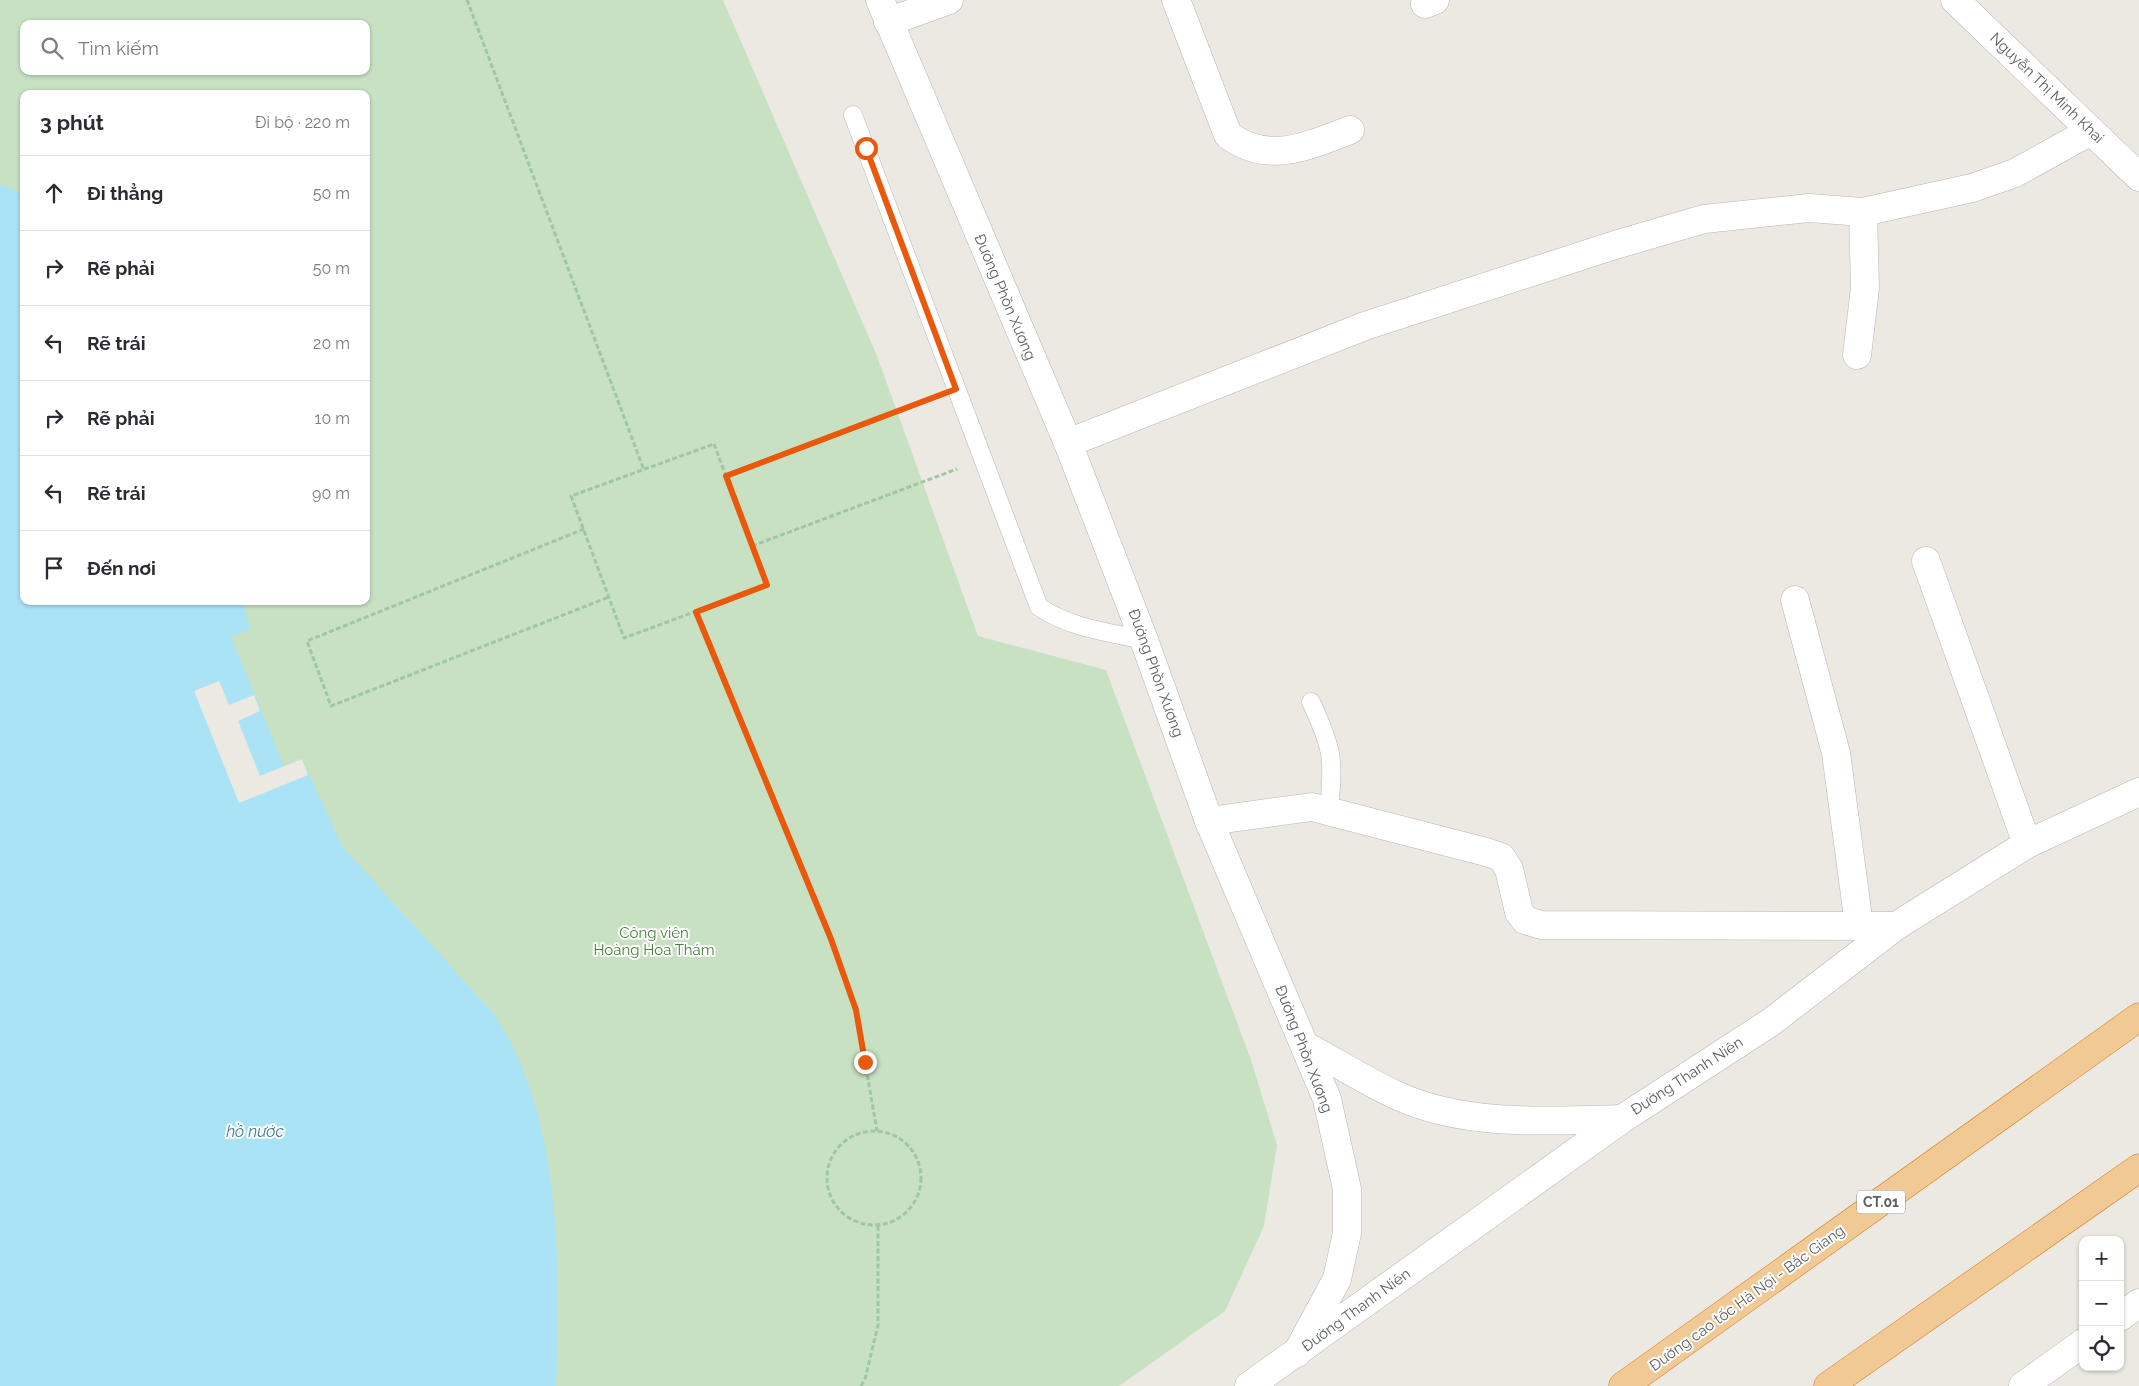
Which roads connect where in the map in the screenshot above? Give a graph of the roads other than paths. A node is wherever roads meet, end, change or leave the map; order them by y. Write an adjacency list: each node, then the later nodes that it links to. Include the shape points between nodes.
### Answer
1 (949, 0): 4 (street)
2 (1176, 0): 6 (street, via 1228,135 1243,146 1272,151 1302,148)
3 (1955, 0): 7 (street, Nguyễn Thị Minh Khai)
4 (884, 11): 11 (street, Đường Phồn Xương)
5 (853, 115): 14 (lane, via 1039,607 1055,618 1078,626)
6 (1350, 130)
7 (2091, 130): 8 (street, Nguyễn Thị Minh Khai); 9 (street, via 2015,173 1972,188)
8 (2139, 177)
9 (1863, 212): 10 (street, via 1865,288); 11 (street, via 1809,208 1704,219 1365,326)
10 (1857, 355)
11 (1068, 443): 14 (street, Đường Phồn Xương)
12 (1926, 561): 19 (street)
13 (1795, 600): 20 (street, via 1836,753)
14 (1144, 640): 18 (street, Đường Phồn Xương)
15 (1311, 702): 17 (lane, via 1332,753)
16 (2139, 792): 19 (street, Đường Thanh Niên)
17 (1329, 810): 18 (street, via 1312,807); 20 (street, via 1501,857 1509,869 1519,912 1526,920 1541,925)
18 (1209, 821): 23 (street, Đường Phồn Xương)
19 (2027, 844): 21 (street, Đường Thanh Niên)
20 (1859, 925): 21 (street)
21 (1896, 926): 24 (street, Đường Thanh Niên, via 1771,1022)
22 (2139, 1017): 31 (highway, Đường cao tốc Hà Nội - Bắc Giang / CT.01)
23 (1306, 1046): 24 (street, via 1397,1096 1434,1108 1529,1121); 29 (street, Đường Phồn Xương, via 1327,1099 1347,1188 1347,1234 1337,1279)
24 (1622, 1119): 29 (street, Đường Thanh Niên)
25 (2139, 1168): 32 (highway)
26 (2139, 1303): 27 (street)
27 (2124, 1313)
28 (2079, 1346): 33 (street)
29 (1297, 1353): 30 (street, Đường Thanh Niên)
30 (1249, 1386)
31 (1623, 1386)
32 (1828, 1386)
33 (2023, 1386)

